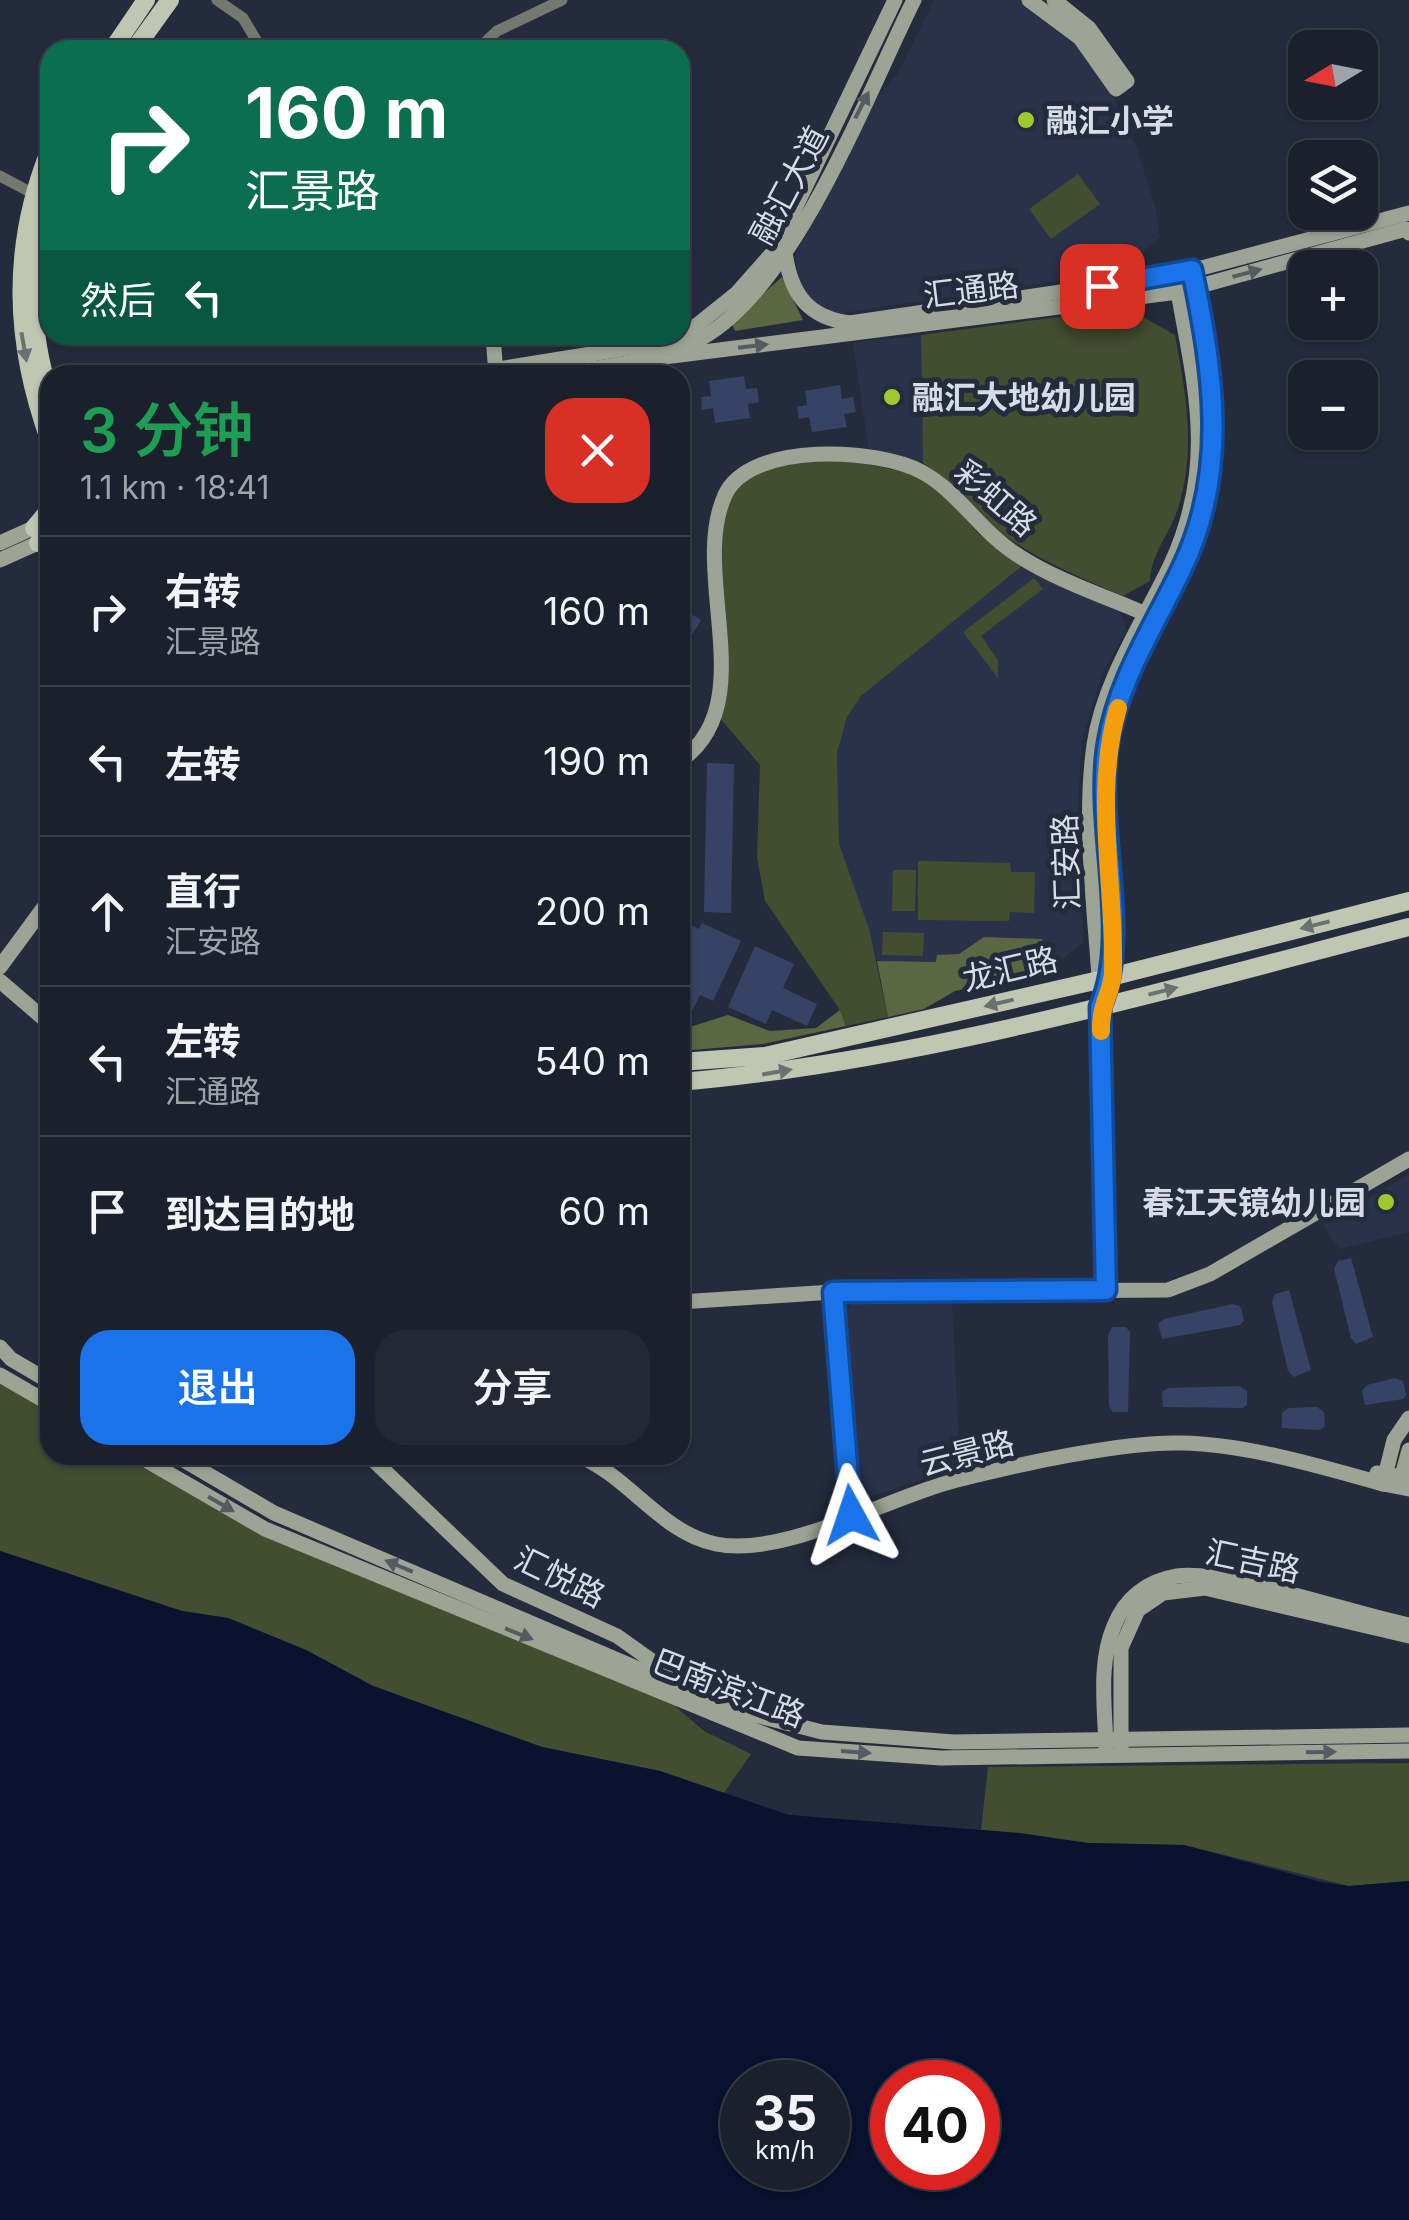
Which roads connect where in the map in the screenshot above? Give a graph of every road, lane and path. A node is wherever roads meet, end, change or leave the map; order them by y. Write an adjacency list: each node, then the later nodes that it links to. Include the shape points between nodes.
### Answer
1 (146, 0): 9 (main road)
2 (170, 0): 10 (main road)
3 (217, 0): 11 (street, via 243,18)
4 (562, 0): 12 (street)
5 (895, 0): 22 (street, 融汇大道, via 774,250 737,294)
6 (914, 0): 18 (street, 融汇大道, one-way to 6)
7 (1030, 0): 8 (street, via 1080,38 1122,85 1089,28)
8 (1054, 0)
9 (119, 40)
10 (141, 40)
11 (256, 40)
12 (487, 40)
13 (0, 176): 14 (street)
14 (40, 191)
15 (40, 195): 30 (main road, one-way to 30, via 20,268 20,327)
16 (40, 202): 27 (main road, via 34,268)
17 (1408, 223): 20 (street, 汇通路)
18 (786, 258): 19 (street, 汇通路, via 804,304 818,316 850,323); 23 (street, 融汇大道, via 746,304)
19 (1174, 275): 20 (street, 汇通路); 21 (street, 汇安路)
20 (1194, 278): 21 (street, 汇通路); 35 (street, 汇安路, via 1215,392 1212,457 1185,563)
21 (1178, 292): 26 (street, 汇通路, one-way to 21); 35 (street, 汇安路, via 1201,455 1194,499)
22 (690, 329)
23 (690, 340)
24 (647, 345): 28 (street, 融汇大道)
25 (681, 345): 26 (street, 融汇大道)
26 (656, 358): 29 (street, 融汇大道)
27 (44, 365)
28 (535, 365)
29 (611, 365)
30 (40, 414)
31 (40, 535): 33 (street)
32 (40, 536): 34 (street)
33 (0, 544)
34 (0, 560)
35 (1152, 616): 36 (street, 彩虹路, via 1015,554 982,530 943,486 897,462 800,455 755,466 726,492 716,527 717,702 710,730); 41 (street, 汇安路, via 1108,743)
36 (690, 751)
37 (1409, 901): 41 (main road, 龙汇路, one-way to 41)
38 (40, 913): 40 (street)
39 (1409, 930): 43 (main road, 龙汇路, one-way to 39)
40 (0, 967)
41 (1106, 978): 43 (street, 汇安路); 45 (main road, 龙汇路, one-way to 45, via 765,1056)
42 (0, 981): 44 (street)
43 (1100, 1007): 46 (main road, 龙汇路, one-way to 43, via 767,1074); 48 (street, 汇安路)
44 (40, 1015)
45 (690, 1061)
46 (690, 1081)
47 (1409, 1159): 48 (street, via 1198,1280 1168,1290)
48 (1106, 1290): 49 (street)
49 (833, 1292): 50 (street); 62 (street)
50 (690, 1301)
51 (0, 1347): 53 (street)
52 (0, 1375): 54 (street)
53 (40, 1376)
54 (40, 1398)
55 (1409, 1418): 61 (street, via 1394,1440)
56 (1409, 1450): 61 (street)
57 (154, 1465): 67 (street, 巴南滨江路, one-way to 67, via 265,1530 798,1748 941,1758)
58 (192, 1465): 65 (street, 巴南滨江路, one-way to 58, via 274,1513)
59 (378, 1465): 65 (street, 汇悦路, via 502,1584 617,1636)
60 (595, 1465): 62 (street, 云景路, via 685,1534 720,1546 781,1542)
61 (1398, 1481): 62 (street, 云景路, via 1204,1444 1161,1444 956,1480)
62 (851, 1515)
63 (1409, 1625): 67 (street, 汇吉路, via 1207,1576 1161,1580 1132,1596 1113,1628 1105,1668)
64 (1409, 1636): 67 (street, 汇吉路, via 1205,1588 1163,1592 1138,1610 1121,1648)
65 (696, 1692): 67 (street, 巴南滨江路, via 822,1732)
66 (1409, 1735): 67 (street, 巴南滨江路)
67 (1114, 1748): 68 (street, 巴南滨江路, one-way to 68)
68 (1409, 1751)

